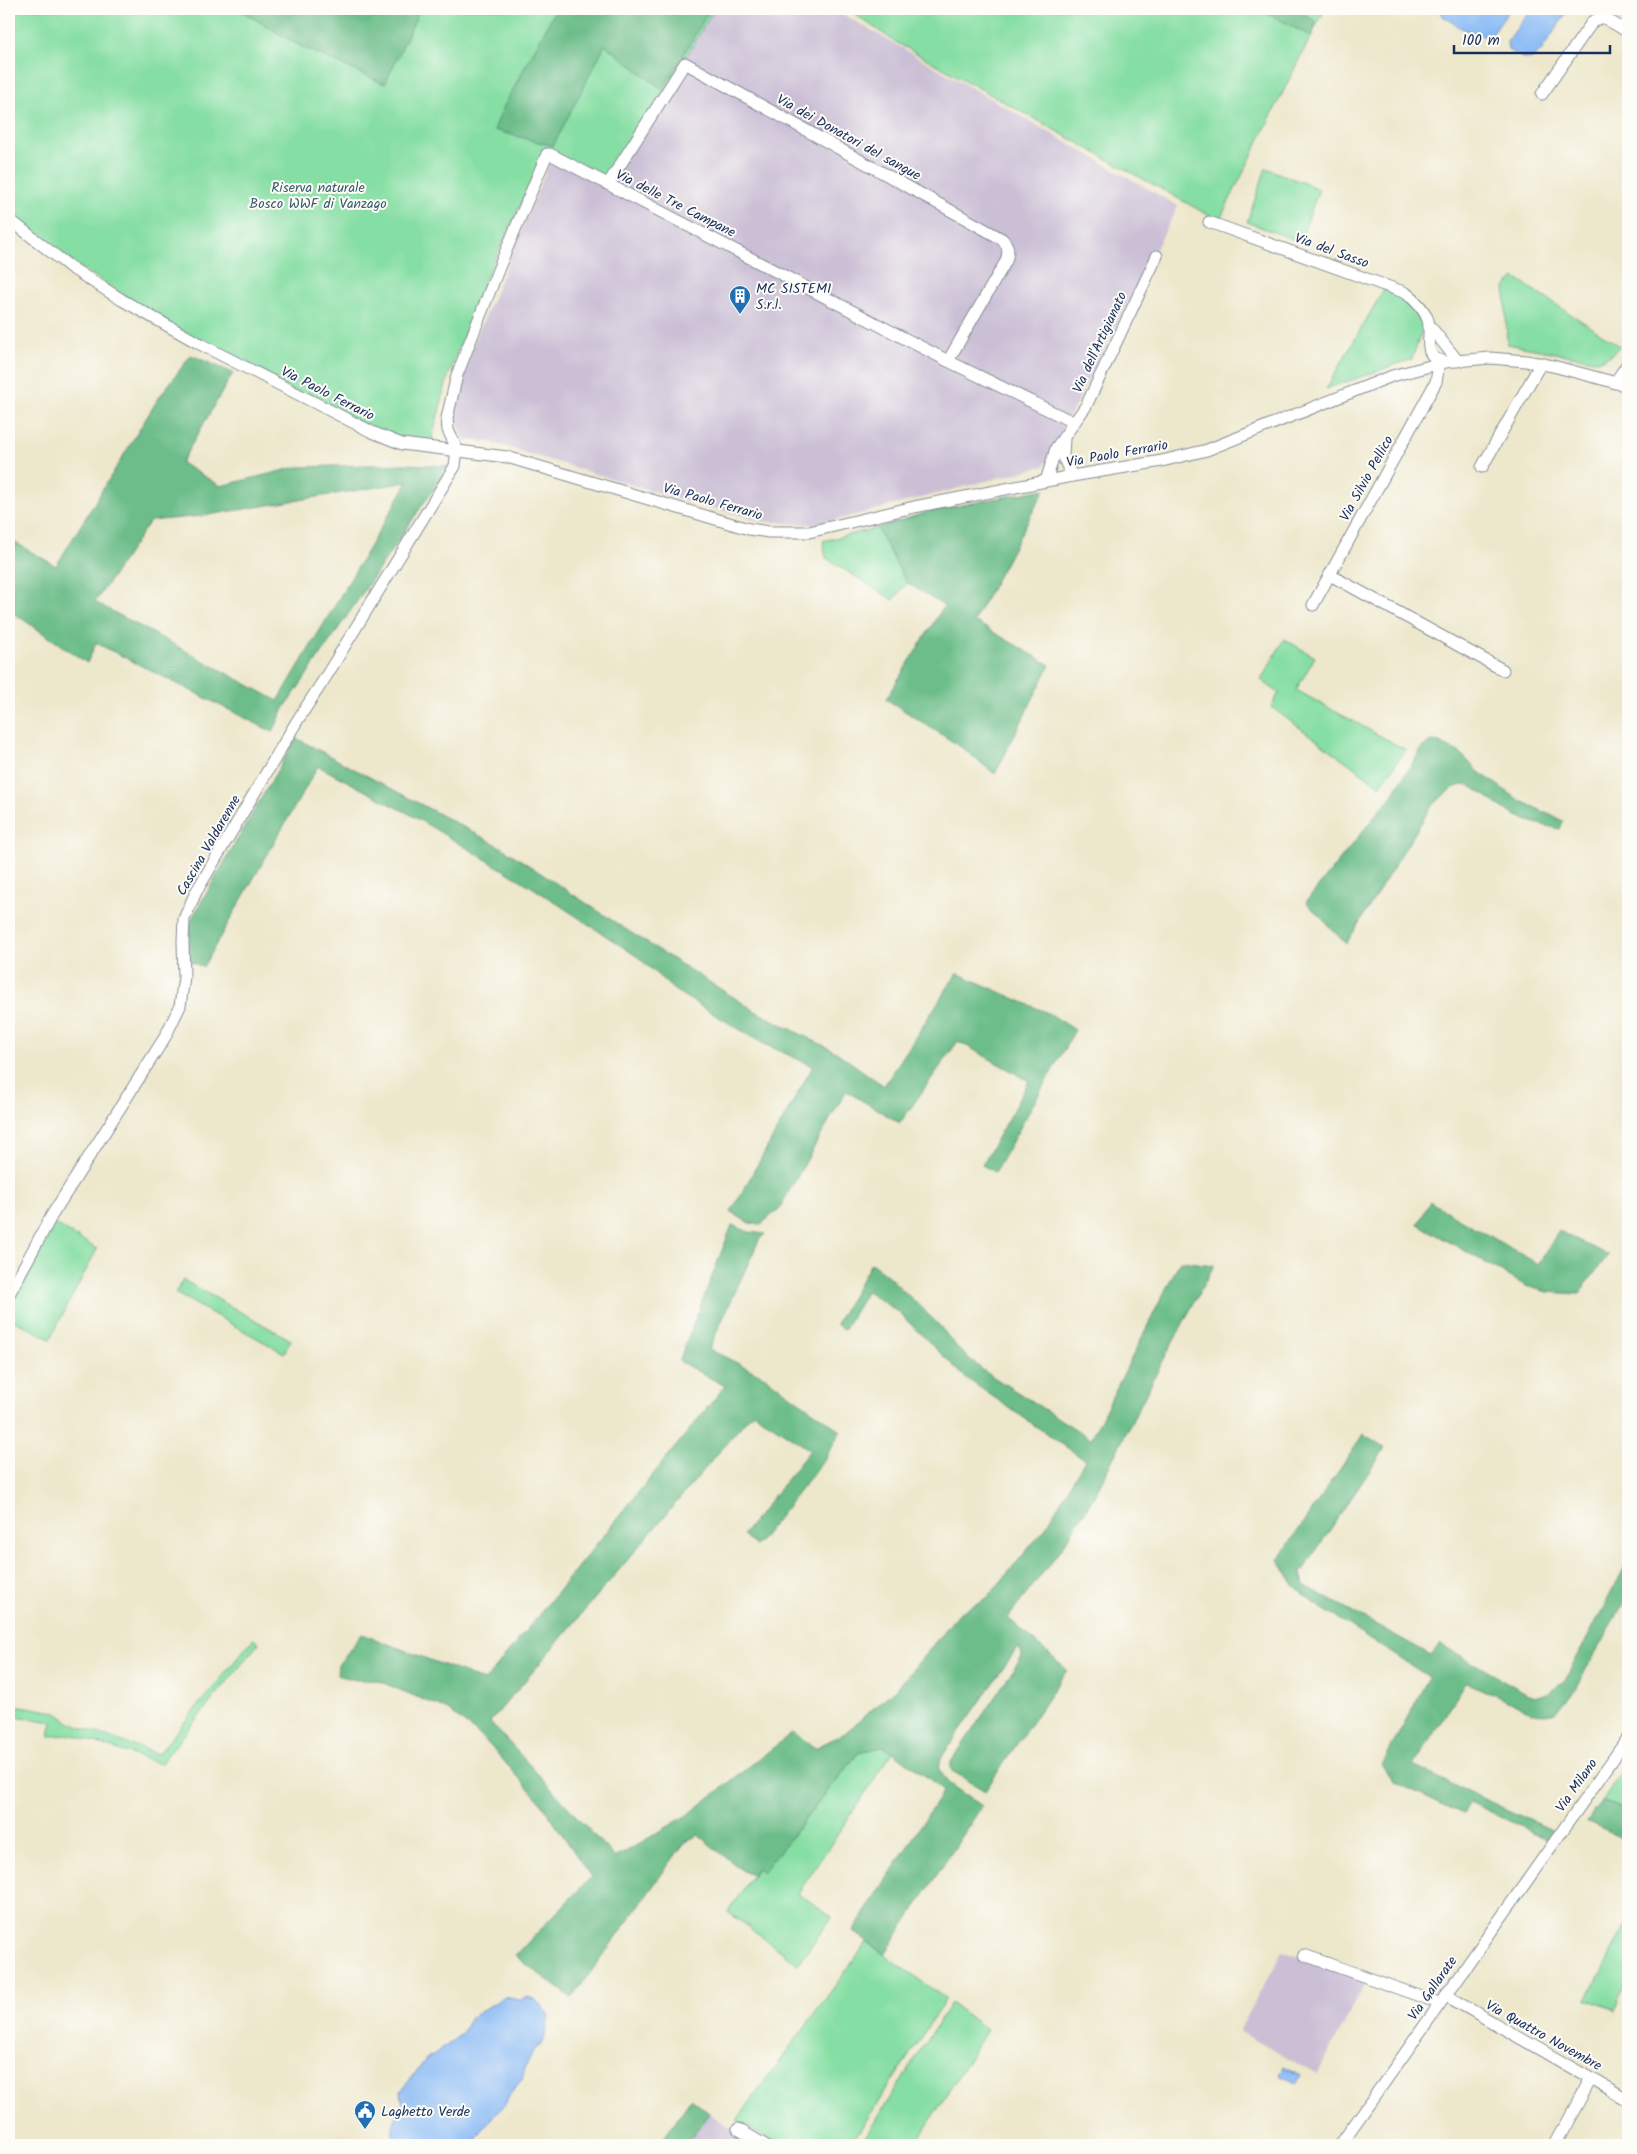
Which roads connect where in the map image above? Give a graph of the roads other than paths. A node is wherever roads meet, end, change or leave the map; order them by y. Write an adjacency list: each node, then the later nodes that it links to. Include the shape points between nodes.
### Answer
1 (1616, 9): 2 (street)
2 (1609, 19): 3 (street); 4 (street, via 1604,17 1592,21)
3 (1628, 32)
4 (1542, 94)
5 (608, 184): 12 (street, Via delle Tre Campane); 12 (street, Via dei Donatori del sangue, via 685,63 1006,243 1009,248 1006,261); 20 (street, Via delle Tre Campane, via 547,155 457,375 447,418 448,430)
6 (9, 219): 20 (street, Via Paolo Ferrario, via 70,266 122,300 209,349 372,432 402,444)
7 (1209, 222): 9 (street, Via del Sasso, via 1397,289 1419,304)
8 (1156, 256): 18 (street, Via dell'Artigianato, via 1086,406)
9 (1429, 325): 10 (street, Via del Sasso); 11 (street, Via del Sasso)
10 (1428, 348): 11 (street, via 1434,358); 15 (street, via 1422,360)
11 (1447, 359): 13 (street, Via Paolo Ferrario); 15 (street, Via Paolo Ferrario); 24 (street, Via Silvio Pellico, via 1438,370 1436,382)
12 (948, 361): 18 (street, Via delle Tre Campane)
13 (1541, 363): 16 (street, Via Paolo Ferrario); 21 (street)
14 (1628, 363): 16 (street)
15 (1409, 370): 22 (street, Via Paolo Ferrario, via 1207,450)
16 (1615, 383): 17 (street, Via Paolo Ferrario)
17 (1628, 386)
18 (1073, 422): 19 (street, Via dell'Artigianato)
19 (1064, 437): 22 (street, via 1063,457); 23 (street, Via dell'Artigianato, via 1051,458)
20 (457, 449): 23 (street, Via Paolo Ferrario, via 507,457 749,529 770,532 809,532); 27 (street, Cascina Valdarenne, via 455,466 297,721 196,892 184,919 184,978 180,1006 165,1038 52,1215)
21 (1482, 468)
22 (1072, 476): 23 (street, Via Paolo Ferrario)
23 (1046, 481)
24 (1330, 575): 25 (street, Via Silvio Pellico); 26 (street)
25 (1313, 605)
26 (1503, 670)
27 (9, 1294)
28 (1628, 1738): 29 (street, Via Milano)
29 (1549, 1849): 31 (street, Via Gallarate)
30 (1304, 1955): 31 (street, Via Quattro Novembre)
31 (1442, 1999): 32 (street, Via Quattro Novembre); 36 (street, Via Gallarate)
32 (1591, 2078): 33 (street, Via Quattro Novembre); 37 (street)
33 (1628, 2100)
34 (738, 2129): 35 (street)
35 (765, 2145)
36 (1340, 2145)
37 (1554, 2145)

